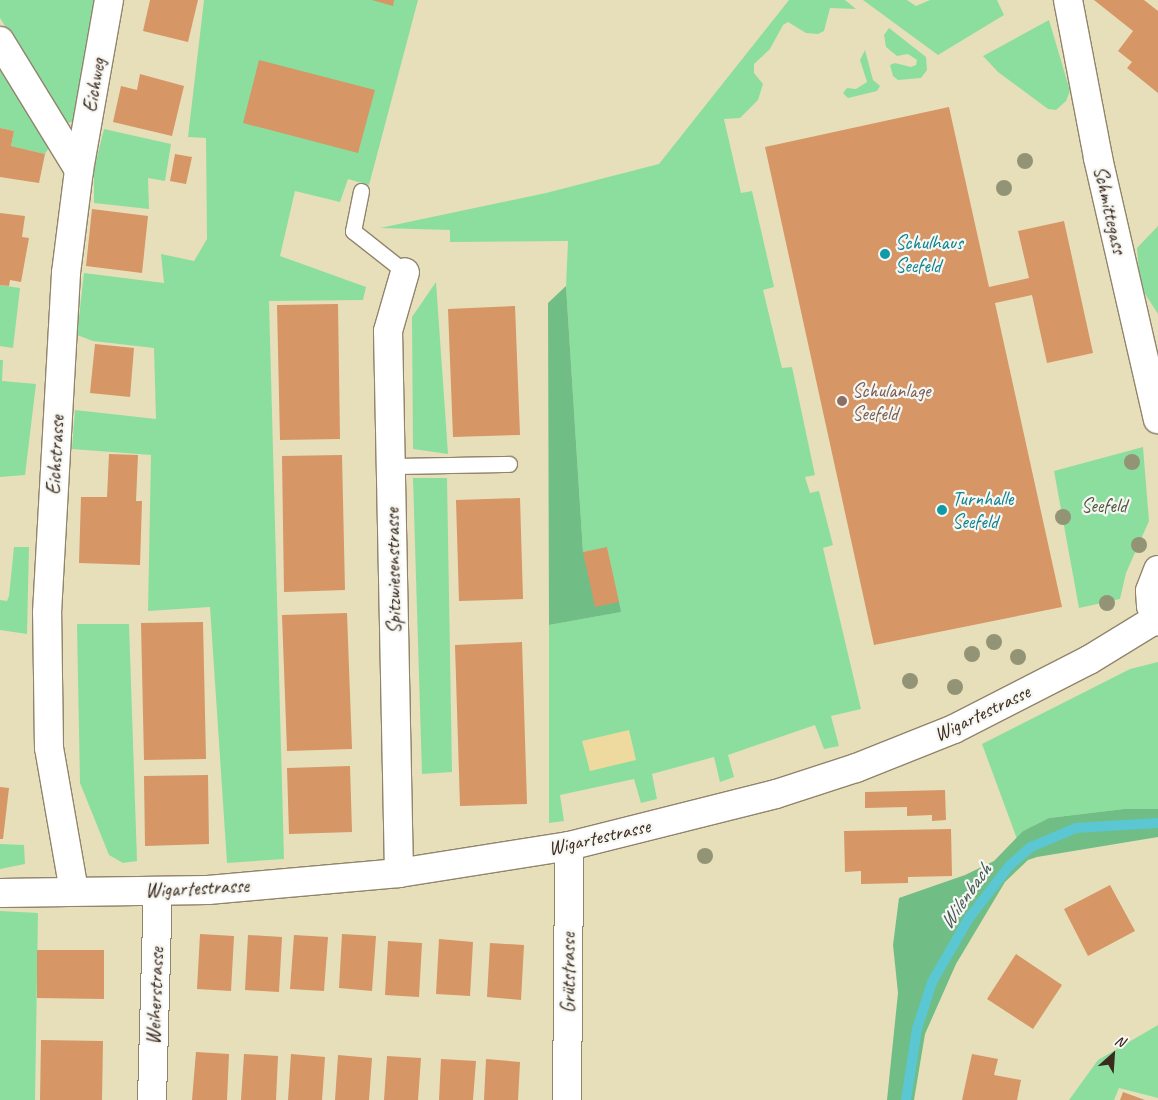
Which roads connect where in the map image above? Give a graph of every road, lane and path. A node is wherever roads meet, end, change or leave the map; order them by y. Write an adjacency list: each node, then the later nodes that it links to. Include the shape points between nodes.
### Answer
1 (109, 0): 4 (street, Eichweg)
2 (1068, 0): 7 (street, Schmittegass, via 1098,158)
3 (0, 41): 4 (street)
4 (79, 170): 14 (street, Eichstrasse, via 66,273 47,612 49,748)
5 (361, 191): 6 (lane, via 353,230)
6 (405, 272): 9 (street, Spitzwiesenstrasse, via 388,331)
7 (1158, 419)
8 (509, 464): 9 (lane)
9 (391, 466): 13 (street, Spitzwiesenstrasse)
10 (1158, 570): 11 (street, via 1150,591 1151,606)
11 (1157, 620): 12 (street, Wigartestrasse, via 1089,660 954,729 856,768 776,794)
12 (569, 846): 13 (street, Wigartestrasse); 18 (street, Grütstrasse)
13 (399, 872): 15 (street, Wigartestrasse)
14 (74, 891): 15 (street, Wigartestrasse); 16 (street, Wigartestrasse)
15 (158, 891): 17 (street, Weiherstrasse)
16 (0, 893)
17 (152, 1100)
18 (567, 1100)

